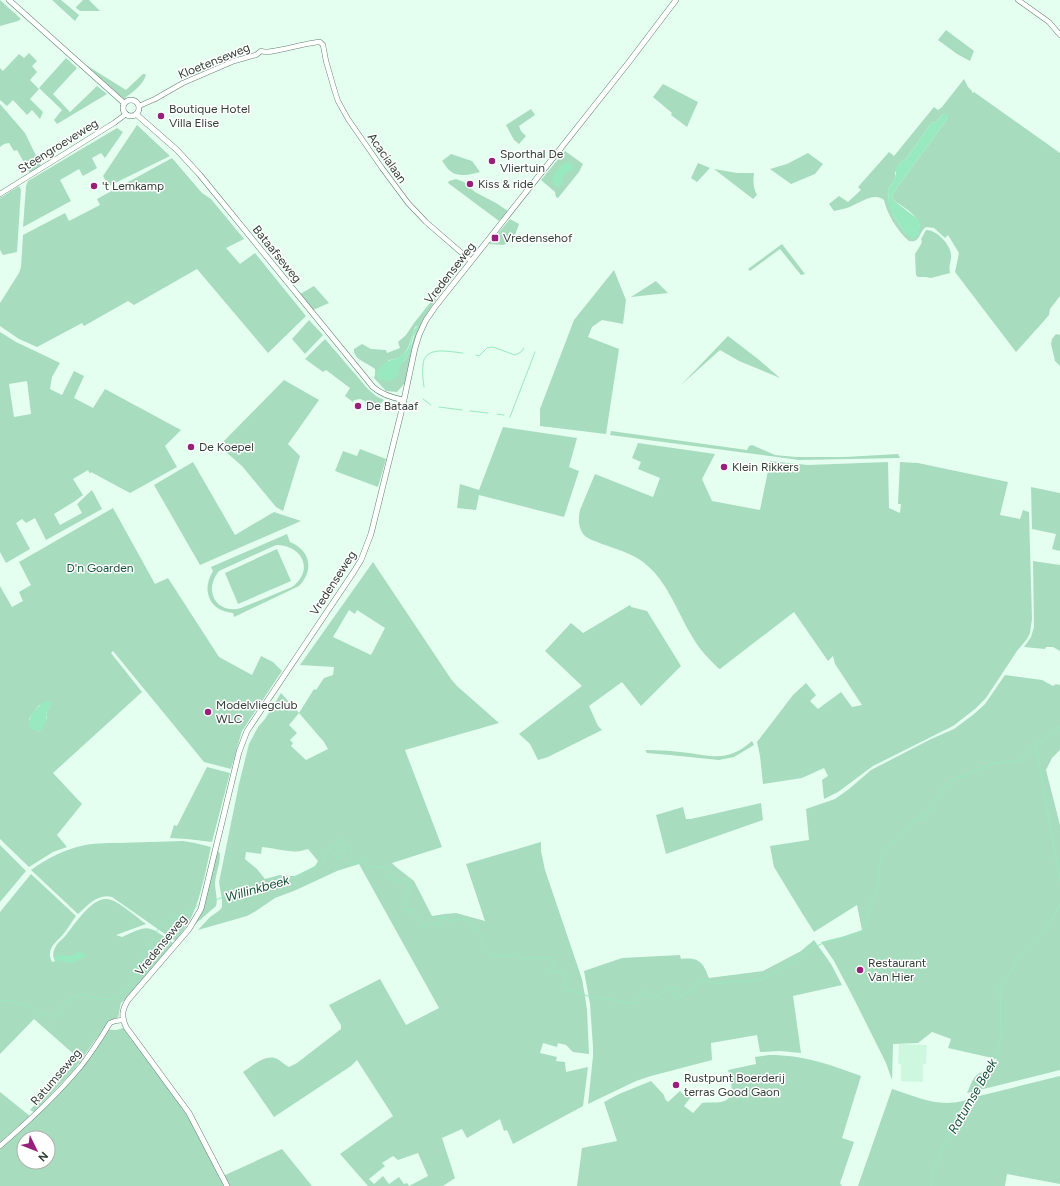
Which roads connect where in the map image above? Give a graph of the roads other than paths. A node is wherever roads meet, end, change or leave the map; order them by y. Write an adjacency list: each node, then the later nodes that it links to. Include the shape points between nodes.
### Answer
1 (9, 0): 6 (main road)
2 (676, 0): 11 (main road, Vredenseweg)
3 (1018, 0): 4 (street, via 1049,22)
4 (1060, 35)
5 (322, 44): 7 (street, Kloetenseweg, via 318,42 260,51 256,55 183,83); 11 (street, Acacialaan, via 335,92 348,119 408,203)
6 (124, 103): 7 (main road, via 132,100); 8 (main road, via 123,110)
7 (139, 106): 9 (main road)
8 (126, 114): 9 (main road); 10 (street, Steengroeveweg)
9 (136, 114): 12 (main road, Bataafseweg, via 196,170 373,387 387,396)
10 (0, 194)
11 (471, 261): 12 (main road, Vredenseweg, via 426,320 415,348)
12 (404, 400): 13 (main road, Vredenseweg, via 366,550 247,731 239,752 201,909 189,929 128,1000 122,1013)
13 (122, 1020): 14 (street, Ratumseweg, via 110,1024 82,1065 64,1085); 15 (main road, via 189,1113)
14 (0, 1146)
15 (227, 1186)

